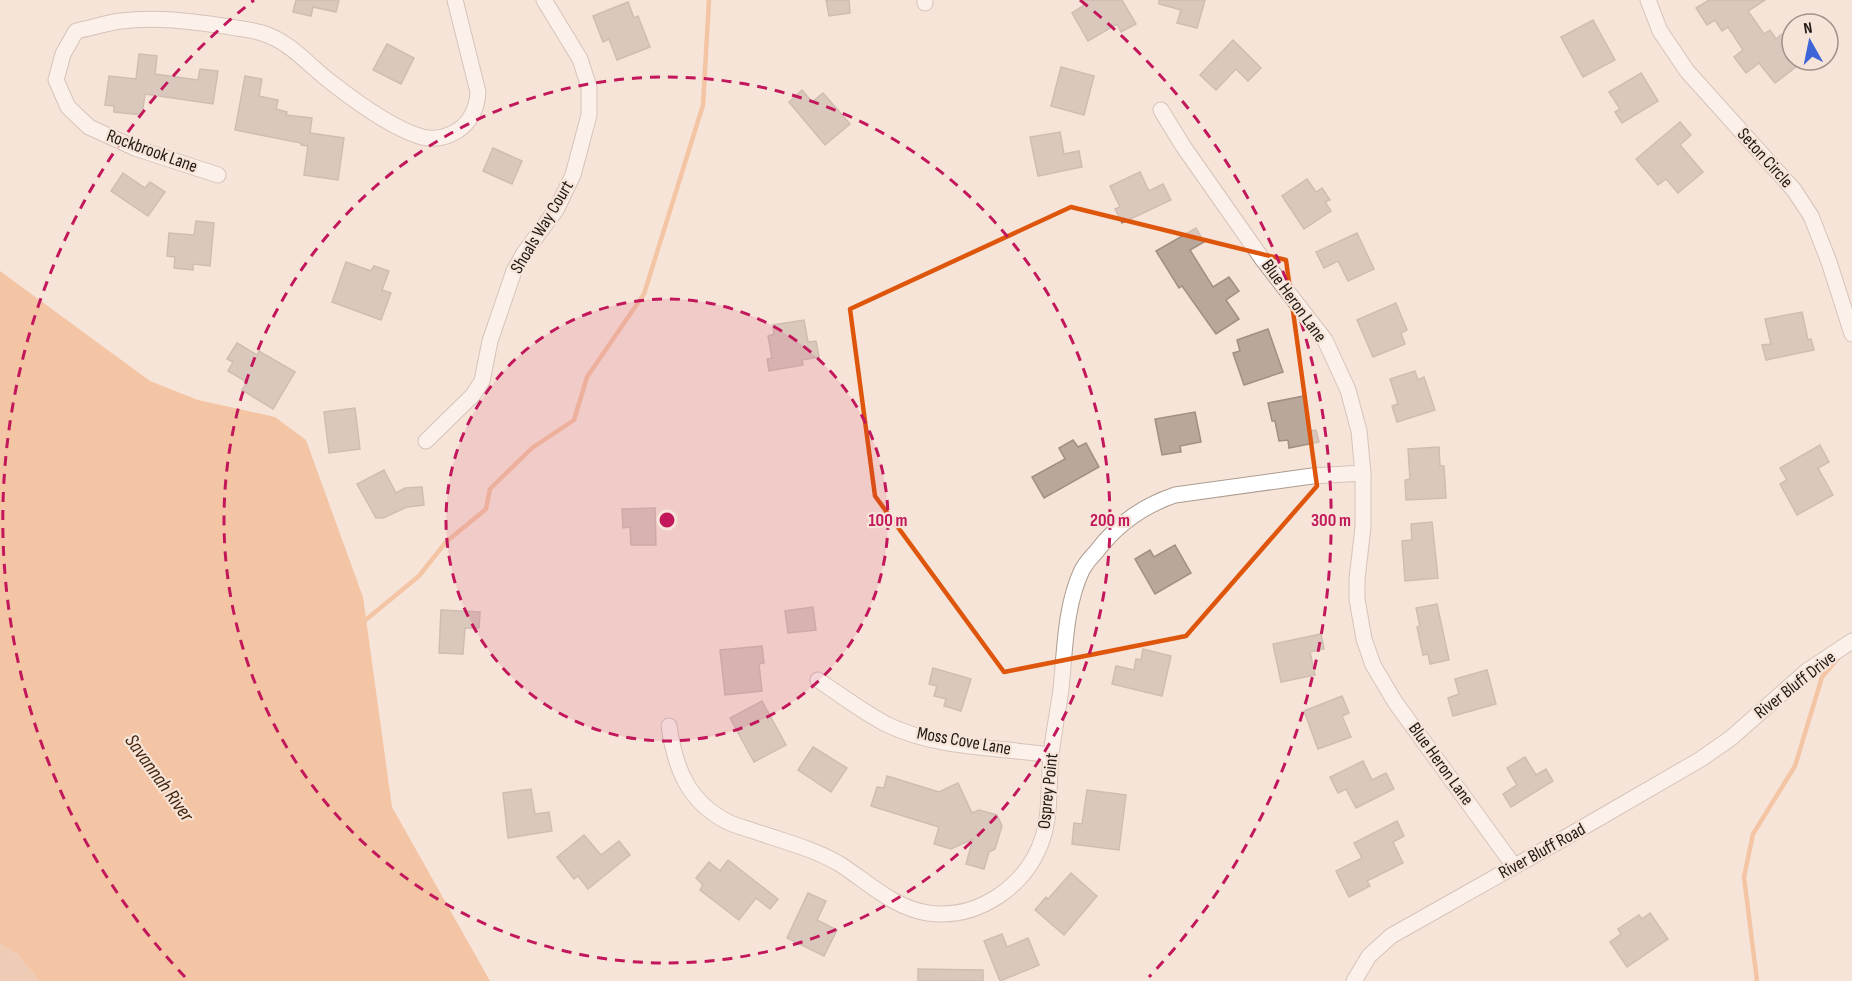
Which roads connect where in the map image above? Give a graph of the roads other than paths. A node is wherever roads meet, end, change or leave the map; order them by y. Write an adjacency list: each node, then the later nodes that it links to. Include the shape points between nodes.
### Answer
1 (455, 0): 5 (street, Rockbrook Lane, via 477,101 471,117 460,129 433,138 412,133 378,115 330,82 285,43 259,32 136,20 76,31 63,54 56,80 68,107 88,127 107,136)
2 (544, 0): 7 (street, Shoals Way Court, via 580,59 589,87 589,116 573,175 556,210 514,271 490,341 482,381)
3 (1648, 0): 6 (street, Seton Circle, via 1660,31 1687,71 1794,190 1811,216)
4 (1161, 110): 8 (street, Blue Heron Lane, via 1263,260 1325,340 1354,410)
5 (218, 175)
6 (1852, 333)
7 (426, 441)
8 (1363, 473): 13 (street, Osprey Point, via 1175,495 1144,507 1119,525 1083,568 1074,592); 14 (street, Blue Heron Lane, via 1357,599 1373,665 1395,702)
9 (1852, 642): 12 (street, River Bluff Drive, via 1807,670)
10 (818, 680): 13 (street, Moss Cove Lane, via 866,712 905,731 958,744)
11 (669, 726): 13 (street, Osprey Point, via 678,770 693,794 716,814 816,852 904,906 930,913 957,912 986,903 1023,875 1044,836)
12 (1740, 730): 14 (street, River Bluff Road, via 1671,778)
13 (1051, 755)
14 (1514, 866): 15 (street, River Bluff Road, via 1391,936 1369,956)
15 (1354, 981)

